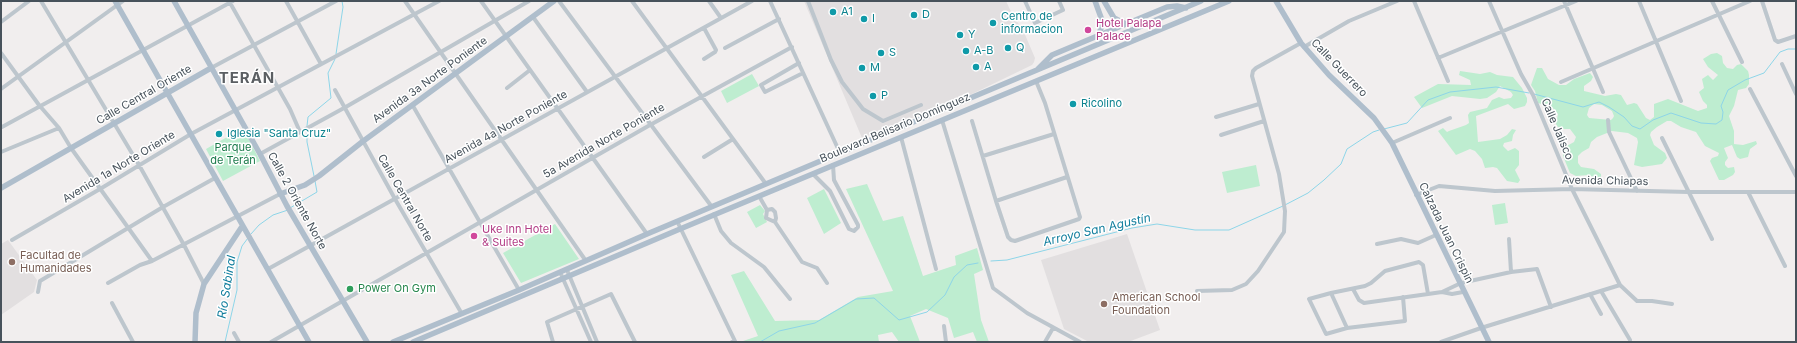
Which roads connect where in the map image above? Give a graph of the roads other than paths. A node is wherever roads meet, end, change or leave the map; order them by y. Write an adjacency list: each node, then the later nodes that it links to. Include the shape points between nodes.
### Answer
1 (29, 1): 43 (street)
2 (41, 1): 52 (street)
3 (123, 1): 34 (street)
4 (174, 1): 46 (main road, Calle 2 Oriente Norte)
5 (286, 1): 42 (street)
6 (336, 1): 42 (street, Calle Central Oriente)
7 (405, 1): 37 (street)
8 (439, 1): 37 (street, Avenida 1a Norte Oriente)
9 (481, 1): 44 (street)
10 (529, 1): 44 (street)
11 (554, 1): 39 (main road, Avenida 3a Norte Poniente)
12 (558, 1): 76 (street)
13 (632, 1): 57 (street)
14 (709, 1): 40 (street)
15 (752, 1): 40 (street, Avenida 4a Norte Poniente)
16 (770, 1): 41 (street)
17 (808, 1): 96 (street, via 842,82 863,109 883,121)
18 (1025, 1): 19 (street, via 1034,23 1062,10)
19 (1059, 1)
20 (1095, 1): 49 (main road, via 1103,23)
21 (1104, 1): 45 (main road, via 1114,18)
22 (1201, 1): 36 (main road, Boulevard Belisario Domínguez)
23 (1229, 1): 80 (main road, Boulevard Belisario Domínguez)
24 (1276, 1): 55 (main road, Calle Guerrero)
25 (1396, 1): 55 (street, via 1349,21)
26 (1414, 1): 63 (street)
27 (1489, 1): 48 (street, Calle Jalisco)
28 (1576, 1): 35 (street)
29 (1639, 1): 53 (street)
30 (1712, 1): 38 (street)
31 (1750, 1): 38 (street)
32 (1762, 1): 50 (street, via 1776,42)
33 (230, 2): 46 (street); 54 (street)
34 (116, 3): 52 (street); 59 (main road)
35 (1565, 3): 48 (street); 69 (street)
36 (1186, 8): 45 (main road, via 1167,7); 71 (main road, Boulevard Belisario Domínguez)
37 (414, 14): 61 (street); 66 (street, Avenida 1a Norte Oriente)
38 (1718, 15): 53 (street); 64 (street)
39 (533, 17): 51 (main road, Avenida 3a Norte Poniente); 89 (street)
40 (721, 18): 47 (street, Avenida 4a Norte Poniente)
41 (779, 19): 56 (street); 58 (street)
42 (298, 21): 54 (street, Calle Central Oriente); 66 (street)
43 (1, 22)
44 (495, 22): 51 (street); 61 (street)
45 (1126, 24): 49 (main road)
46 (187, 26): 59 (street); 68 (main road, Calle 2 Oriente Norte)
47 (704, 28): 57 (street, Avenida 4a Norte Poniente); 62 (street, via 716,50)
48 (1502, 31): 63 (street); 139 (street, Calle Jalisco, via 1533,95)
49 (1097, 36): 71 (main road, via 1052,55)
50 (1796, 36)
51 (506, 37): 70 (street); 73 (main road, Avenida 3a Norte Poniente)
52 (67, 42): 77 (street); 78 (street)
53 (1655, 42): 69 (street); 93 (street)
54 (254, 45): 68 (street, Calle Central Oriente); 83 (street)
55 (1303, 45): 94 (street, via 1252,71); 115 (main road, Calle Guerrero, via 1328,75 1352,96)
56 (792, 47): 65 (street); 92 (street, 5a Avenida Norte Poniente)
57 (667, 48): 76 (street, Avenida 4a Norte Poniente); 92 (street)
58 (725, 48)
59 (142, 50): 78 (street); 88 (main road)
60 (1, 53): 77 (street)
61 (441, 53): 73 (street); 98 (street)
62 (704, 58)
63 (1438, 58): 79 (street)
64 (1742, 62)
65 (799, 63): 72 (street); 74 (street)
66 (321, 64): 83 (street, Avenida 1a Norte Oriente)
67 (1782, 64): 91 (street)
68 (211, 68): 88 (main road, Calle Central Oriente); 100 (main road, Calle 2 Oriente Norte)
69 (1592, 69): 81 (street); 90 (street)
70 (530, 70): 84 (street); 99 (street)
71 (1036, 71): 75 (main road, Boulevard Belisario Domínguez)
72 (804, 73): 82 (street); 124 (street)
73 (456, 74): 97 (main road, Avenida 3a Norte Poniente); 118 (street)
74 (778, 75): 82 (street); 82 (street, via 761,86 765,92)
75 (1027, 75): 80 (main road); 124 (main road, Boulevard Belisario Domínguez)
76 (615, 76): 89 (street, Avenida 4a Norte Poniente); 108 (street)
77 (18, 77): 85 (street); 95 (street)
78 (88, 79): 95 (street); 107 (street)
79 (1448, 81)
80 (1033, 82): 103 (main road, Boulevard Belisario Domínguez); 113 (street, via 1045,103)
81 (1561, 82)
82 (783, 83)
83 (278, 86): 100 (street, Avenida 1a Norte Oriente); 111 (street)
84 (507, 88)
85 (1, 89)
86 (1750, 89): 133 (street)
87 (335, 90): 98 (street, Calle Central Norte)
88 (167, 92): 107 (main road, Calle Central Oriente); 112 (main road)
89 (586, 92): 99 (street, Avenida 4a Norte Poniente)
90 (1604, 92)
91 (1796, 92)
92 (702, 96): 108 (street, 5a Avenida Norte Poniente); 119 (street)
93 (1681, 101)
94 (1260, 104): 101 (street); 106 (street)
95 (39, 105): 109 (street); 110 (street)
96 (921, 105)
97 (413, 106): 120 (main road, Avenida 3a Norte Poniente); 131 (street)
98 (344, 108): 111 (street); 120 (street, Calle Central Norte)
99 (558, 108): 118 (street, Avenida 4a Norte Poniente); 128 (street)
100 (236, 110): 112 (street, Avenida 1a Norte Oriente); 125 (main road, Calle 2 Oriente Norte)
101 (1216, 117)
102 (1450, 118): 121 (street)
103 (942, 120): 116 (main road, Boulevard Belisario Domínguez); 207 (street, via 993,288)
104 (1608, 120): 141 (street, via 1609,132)
105 (972, 121): 126 (street)
106 (1264, 121): 114 (street); 187 (street, via 1284,201 1284,232 1258,271 1246,284 1232,290)
107 (114, 124): 122 (main road, Calle Central Oriente); 129 (street)
108 (650, 125): 128 (street, 5a Avenida Norte Poniente); 151 (street)
109 (2, 126)
110 (59, 128): 122 (street); 123 (street)
111 (301, 131): 125 (street)
112 (191, 134): 129 (street, Avenida 1a Norte Oriente); 135 (main road)
113 (1054, 134): 126 (street); 134 (street)
114 (1221, 135)
115 (1388, 136): 121 (main road, Calzada Juan Crispin)
116 (901, 137): 130 (main road, Boulevard Belisario Domínguez); 174 (street)
117 (1662, 138): 142 (street)
118 (502, 139): 131 (street, Avenida 4a Norte Poniente); 140 (street)
119 (733, 139): 127 (street); 136 (street)
120 (362, 142): 145 (main road, Avenida 3a Norte Poniente, via 318,176); 148 (street, Calle Central Norte)
121 (1392, 143): 146 (main road, Calzada Juan Crispin)
122 (71, 148): 137 (main road, Calle Central Oriente); 138 (street)
123 (1, 152)
124 (840, 153): 136 (main road, Boulevard Belisario Domínguez)
125 (260, 154): 145 (main road, Calle 2 Oriente Norte)
126 (983, 156): 149 (street)
127 (704, 157)
128 (593, 158): 140 (street, 5a Avenida Norte Poniente); 161 (street)
129 (139, 165): 138 (street, Avenida 1a Norte Oriente); 150 (street)
130 (833, 165): 132 (main road, Boulevard Belisario Domínguez); 132 (street, via 834,180 858,225 854,231 849,229 830,191)
131 (450, 168): 148 (street, Avenida 4a Norte Poniente); 156 (street)
132 (813, 174): 147 (main road, Boulevard Belisario Domínguez)
133 (1796, 176)
134 (1067, 177): 149 (street); 149 (street, via 1079,220 1015,241 1008,237)
135 (215, 178): 150 (street); 154 (main road)
136 (766, 184): 151 (main road, Boulevard Belisario Domínguez)
137 (1, 188)
138 (100, 189): 158 (street); 165 (street, Avenida 1a Norte Oriente)
139 (1572, 189): 141 (street, Avenida Chiapas); 146 (street, Avenida Chiapas, via 1495,191 1439,186); 184 (street, Calle Jalisco)
140 (537, 190): 156 (street, 5a Avenida Norte Poniente); 171 (street)
141 (1637, 191): 142 (street, Avenida Chiapas)
142 (1688, 192): 143 (street, Avenida Chiapas); 164 (street)
143 (1748, 192): 144 (street, Avenida Chiapas); 172 (street)
144 (1796, 192)
145 (280, 194): 154 (street); 168 (main road, Calle 2 Oriente Norte)
146 (1416, 195): 162 (main road, Calzada Juan Crispin)
147 (758, 196): 152 (street); 153 (main road, Boulevard Belisario Domínguez)
148 (395, 199): 168 (street, Avenida 4a Norte Poniente); 169 (street, Calle Central Norte)
149 (996, 201)
150 (163, 207): 158 (street); 167 (street)
151 (712, 207): 155 (main road, Boulevard Belisario Domínguez)
152 (767, 210): 157 (street, via 766,218); 157 (street, via 775,212)
153 (714, 214): 159 (main road, Boulevard Belisario Domínguez); 196 (street, via 721,231 731,242 764,267)
154 (237, 216): 160 (main road); 167 (street)
155 (677, 221): 159 (street); 161 (main road, Boulevard Belisario Domínguez)
156 (480, 222): 169 (street, 5a Avenida Norte Poniente); 186 (street)
157 (775, 222): 181 (street, via 802,262 818,268)
158 (128, 228): 170 (street); 189 (street, via 40,281)
159 (680, 228): 178 (main road, Boulevard Belisario Domínguez); 212 (street)
160 (243, 229): 173 (main road); 183 (main road)
161 (647, 234): 171 (main road, Boulevard Belisario Domínguez)
162 (1436, 235): 166 (street, via 1418,243 1401,239); 182 (main road, Calzada Juan Crispin)
163 (1509, 239): 177 (street)
164 (1712, 239)
165 (12, 240)
166 (1377, 244)
167 (184, 245): 170 (street); 183 (street)
168 (311, 246): 173 (street, Avenida 4a Norte Poniente); 197 (main road, Calle 2 Oriente Norte)
169 (427, 253): 197 (street, 5a Avenida Norte Poniente); 203 (street, Calle Central Norte)
170 (152, 261): 180 (street, via 140,264)
171 (586, 261): 175 (main road, Boulevard Belisario Domínguez)
172 (1784, 266)
173 (268, 269): 205 (main road)
174 (936, 269)
175 (567, 270): 176 (main road, Boulevard Belisario Domínguez); 178 (street)
176 (560, 272): 179 (street); 186 (main road, Boulevard Belisario Domínguez)
177 (1511, 272): 182 (street); 201 (street, via 1537,269)
178 (570, 276): 179 (main road, Boulevard Belisario Domínguez); 200 (street)
179 (563, 279): 202 (street); 221 (main road, Boulevard Belisario Domínguez)
180 (108, 283)
181 (828, 283)
182 (1461, 283): 190 (street); 191 (main road, Calzada Juan Crispin)
183 (204, 284): 215 (main road, via 196,313)
184 (1620, 285): 188 (street); 199 (street, via 1637,301)
185 (1353, 289): 192 (street); 193 (street, via 1371,283 1385,271 1419,262 1423,265); 195 (street, via 1358,300 1364,303)
186 (519, 290): 203 (main road, Boulevard Belisario Domínguez)
187 (1197, 291)
188 (1601, 291): 194 (street); 211 (street)
189 (38, 292)
190 (1442, 292): 191 (street); 193 (street)
191 (1463, 292): 209 (main road, Calzada Juan Crispin)
192 (1331, 293): 208 (street); 208 (street, via 1309,299 1326,334)
193 (1428, 294): 195 (street)
194 (1590, 294): 201 (street); 204 (street)
195 (1403, 297): 208 (street, via 1405,321)
196 (790, 299)
197 (342, 301): 205 (street, 5a Avenida Norte Poniente); 219 (main road, Calle 2 Oriente Norte)
198 (112, 303): 214 (street)
199 (1672, 304)
200 (582, 307): 202 (street); 224 (street); 225 (street, via 611,294)
201 (1551, 308): 209 (street)
202 (577, 309): 222 (street, via 547,322); 223 (street)
203 (462, 314): 220 (main road, Boulevard Belisario Domínguez)
204 (1601, 314)
205 (300, 324): 217 (street, 5a Avenida Norte Poniente); 218 (main road)
206 (944, 326): 226 (street)
207 (1053, 328): 227 (street); 228 (street)
208 (1347, 328)
209 (1481, 328): 213 (main road, Calzada Juan Crispin); 229 (street)
210 (234, 333): 216 (street)
211 (1630, 340)
212 (733, 341)
213 (1489, 341)
214 (133, 342)
215 (195, 342)
216 (239, 342)
217 (271, 342)
218 (310, 342)
219 (367, 342)
220 (393, 342)
221 (413, 342)
222 (554, 342)
223 (591, 342)
224 (597, 342)
225 (635, 342)
226 (946, 342)
227 (1045, 342)
228 (1080, 342)
229 (1440, 342)

